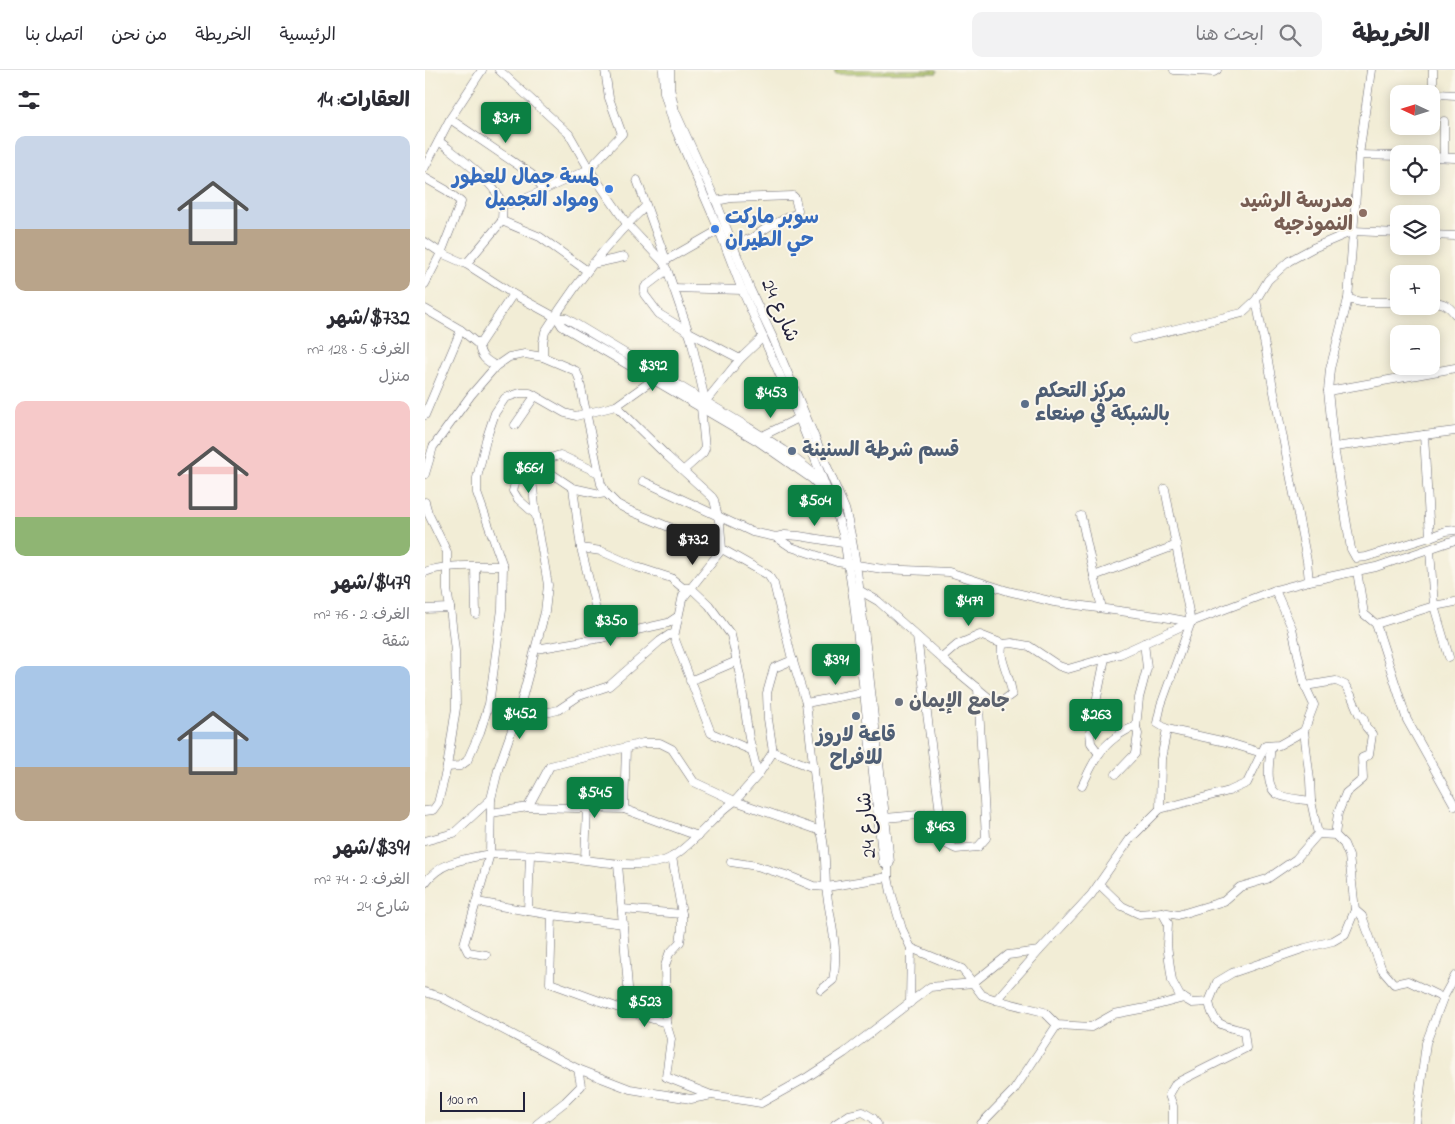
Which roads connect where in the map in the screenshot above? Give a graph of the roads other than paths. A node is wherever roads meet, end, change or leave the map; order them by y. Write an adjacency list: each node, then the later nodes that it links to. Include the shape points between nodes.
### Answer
1 (482, 70): 11 (street)
2 (499, 70): 20 (street, via 569,134)
3 (605, 70): 20 (street, via 609,98 622,134)
4 (663, 70): 29 (street, شارع 24, via 663,92 669,115)
5 (670, 70): 24 (street, شارع 24, via 675,111)
6 (1176, 70): 7 (street)
7 (1217, 70)
8 (1371, 70): 14 (street)
9 (1433, 70): 10 (street, via 1433,86 1438,94)
10 (1455, 96)
11 (450, 119): 13 (street); 23 (street, via 531,174)
12 (1444, 121): 17 (street)
13 (439, 142): 19 (street); 25 (street, via 468,163 496,191)
14 (1359, 155): 15 (street); 30 (street)
15 (1390, 156)
16 (1440, 157): 17 (street)
17 (1444, 157): 18 (street)
18 (1455, 158)
19 (425, 167)
20 (589, 169): 23 (street); 28 (street)
21 (425, 178): 36 (street, via 461,202)
22 (637, 180): 26 (street)
23 (544, 189): 25 (street, via 516,203)
24 (716, 201): 35 (street, شارع 24); 35 (street, via 795,198 797,213)
25 (502, 204): 27 (street)
26 (646, 206): 28 (street); 38 (street)
27 (502, 221): 39 (street); 40 (street, via 540,237)
28 (627, 224): 38 (street); 40 (street)
29 (719, 230): 38 (street); 44 (street, شارع 24)
30 (1353, 231): 31 (street); 46 (street); 47 (street, via 1289,261 1268,280)
31 (1390, 233)
32 (1440, 235): 33 (street)
33 (1455, 236)
34 (425, 242): 36 (street)
35 (733, 245): 75 (street, شارع 24, via 777,347)
36 (441, 253): 39 (street); 42 (street)
37 (624, 257): 40 (street)
38 (665, 261): 41 (street)
39 (466, 264): 45 (street)
40 (588, 267): 52 (street)
41 (667, 270): 43 (street); 54 (street, via 645,287 644,294 659,314)
42 (425, 284)
43 (673, 288): 44 (street); 54 (street)
44 (741, 290): 55 (street, شارع 24)
45 (513, 294): 52 (street); 57 (street)
46 (1348, 299): 48 (street); 63 (street, via 1330,369)
47 (1256, 300): 56 (street, via 1242,313); 111 (street)
48 (1390, 302)
49 (1440, 303): 51 (street, via 1449,305)
50 (425, 310): 53 (street)
51 (1455, 314)
52 (556, 316): 58 (street, via 543,337); 62 (street, via 561,326); 65 (street, via 566,318)
53 (461, 330): 57 (street); 67 (street)
54 (689, 332): 59 (street); 65 (street)
55 (763, 338): 59 (street); 69 (street, شارع 24)
56 (1134, 339)
57 (479, 345): 60 (street, via 484,358)
58 (543, 357): 60 (street, via 525,354 509,357); 68 (street, via 576,371)
59 (740, 359): 65 (street)
60 (495, 366): 80 (street, via 433,447)
61 (1455, 368): 63 (street)
62 (654, 379): 65 (street); 66 (street)
63 (1328, 391): 74 (street)
64 (535, 396): 68 (street, via 571,415); 70 (street); 105 (street, via 520,392 500,403 477,478 477,493)
65 (703, 403): 73 (street); 77 (street, via 705,449)
66 (616, 406): 68 (street); 77 (street)
67 (425, 415)
68 (586, 415): 79 (street)
69 (799, 418): 73 (street); 75 (street, شارع 24)
70 (515, 425)
71 (1455, 431): 72 (street)
72 (1424, 435): 74 (street); 96 (street)
73 (759, 438): 78 (street)
74 (1335, 446): 96 (street, via 1351,549 1356,558)
75 (823, 468): 78 (street, via 817,472); 82 (street, شارع 24); 88 (street, شارع 24)
76 (532, 470): 79 (street, via 547,459 560,455); 84 (street, via 549,472); 91 (street); 91 (street, via 517,475 513,491)
77 (684, 470): 93 (street, via 712,497)
78 (806, 471): 81 (street); 82 (street)
79 (599, 473): 86 (street)
80 (425, 474)
81 (812, 479): 82 (street); 87 (street)
82 (823, 480): 87 (street, شارع 24); 88 (street)
83 (643, 481): 93 (street)
84 (573, 488): 86 (street); 100 (street)
85 (1165, 489): 99 (street)
86 (606, 493): 101 (street, via 629,510)
87 (829, 495): 98 (street, شارع 24)
88 (840, 498): 98 (street, شارع 24, via 849,523)
89 (425, 502): 90 (street)
90 (427, 513): 107 (street, via 447,552)
91 (536, 515): 129 (street, via 548,585)
92 (1081, 516): 110 (street)
93 (718, 517): 95 (street, via 751,532); 101 (street)
94 (1455, 530): 96 (street)
95 (776, 537): 98 (street, via 799,536); 104 (street, via 791,548)
96 (1430, 537)
97 (1455, 540): 102 (street)
98 (849, 544): 104 (street, شارع 24)
99 (1177, 545): 110 (street); 122 (street)
100 (581, 548): 112 (street, via 601,551 671,578); 126 (street)
101 (722, 548): 112 (street); 133 (street, via 768,574 774,584)
102 (1429, 550): 109 (street); 116 (street)
103 (425, 563): 108 (street)
104 (852, 565): 113 (street, شارع 24); 118 (street, via 949,572 1008,591)
105 (503, 566): 106 (street); 150 (street, via 502,609 489,704 467,761)
106 (475, 567): 107 (street); 120 (street)
107 (447, 568): 108 (street); 117 (street)
108 (428, 571)
109 (1357, 571): 111 (street); 123 (street, via 1364,614)
110 (1095, 576): 118 (street)
111 (1309, 580): 114 (street)
112 (687, 588): 121 (street); 134 (street, via 709,605 731,635)
113 (856, 589): 125 (street, via 878,601); 138 (street, شارع 24)
114 (1275, 590): 122 (street); 136 (street, via 1292,628)
115 (1455, 602): 116 (street)
116 (1434, 606): 123 (street); 130 (street)
117 (450, 608): 119 (street); 150 (street, via 456,702)
118 (1102, 608): 122 (street)
119 (425, 609)
120 (476, 614)
121 (677, 618): 124 (street); 126 (street, via 668,623)
122 (1191, 622): 127 (street); 142 (street, via 1161,705 1157,723)
123 (1376, 624): 158 (street, via 1407,720)
124 (674, 634): 135 (street); 140 (street, via 609,686 579,696 558,710)
125 (917, 637): 131 (street); 165 (street)
126 (601, 638): 129 (street)
127 (1145, 643): 132 (street); 141 (street, via 1147,668)
128 (1003, 644): 131 (street, via 980,635 957,645); 132 (street, via 1029,646 1059,666 1068,668); 137 (street, via 1001,657 1012,684 1012,694 1001,702 995,702)
129 (536, 649): 140 (street)
130 (1449, 657)
131 (941, 658): 137 (street)
132 (1105, 658): 149 (street, via 1089,732 1091,743)
133 (793, 660): 139 (street); 147 (street, via 773,668 767,693)
134 (737, 661): 135 (street); 146 (street)
135 (690, 681): 146 (street, via 711,733)
136 (1305, 686): 143 (street, via 1315,705); 169 (street, via 1328,681 1345,685 1372,734 1369,755 1362,758 1363,779 1346,793 1338,813)
137 (978, 688): 165 (street, via 986,838 978,847 956,848 944,843)
138 (868, 692): 139 (street); 166 (street, شارع 24); 178 (street, شارع 24, via 883,862)
139 (806, 703): 151 (street)
140 (519, 710): 155 (street)
141 (1136, 727): 149 (street, via 1116,737); 152 (street, via 1135,754)
142 (1167, 729): 148 (street); 162 (street, via 1161,759)
143 (1304, 731): 144 (street); 157 (street)
144 (1271, 746): 148 (street, via 1265,746); 157 (street, via 1271,789 1279,795)
145 (625, 748): 156 (street, via 643,743 660,743 672,748 694,782); 159 (street, via 550,766); 161 (street)
146 (751, 750): 153 (street)
147 (773, 752): 151 (street); 153 (street)
148 (1262, 753): 162 (street, via 1247,784)
149 (1099, 754): 154 (street)
150 (447, 767): 163 (street, via 437,806 433,810)
151 (814, 768): 167 (street)
152 (1117, 774)
153 (759, 775): 156 (street)
154 (1082, 786)
155 (491, 799): 164 (street); 171 (street, via 454,833)
156 (735, 801): 167 (street); 170 (street)
157 (1311, 801): 168 (street)
158 (1455, 806)
159 (528, 807): 160 (street); 164 (street)
160 (587, 807): 161 (street); 175 (street)
161 (624, 809): 170 (street)
162 (1160, 809): 181 (street, via 1130,839)
163 (425, 810)
164 (491, 813): 172 (street)
165 (941, 813): 166 (street)
166 (885, 818): 178 (street, شارع 24)
167 (821, 831): 182 (street)
168 (1318, 834): 169 (street); 187 (street, via 1289,864 1267,879 1240,887 1224,901 1178,915)
169 (1335, 834): 185 (street, via 1349,856)
170 (698, 836): 174 (street)
171 (425, 841)
172 (491, 854): 173 (street); 180 (street, via 446,864); 183 (street)
173 (530, 855): 175 (street); 186 (street)
174 (672, 857): 177 (street, via 649,863); 188 (street)
175 (585, 859): 177 (street)
176 (731, 862): 182 (street, via 772,870)
177 (618, 864): 184 (street)
178 (888, 868): 179 (street)
179 (888, 877): 182 (street); 191 (street, via 902,929)
180 (425, 883)
181 (1099, 884): 187 (street, via 1122,906 1139,914); 192 (street)
182 (827, 888): 196 (street, via 835,964 833,980)
183 (477, 902): 186 (street); 193 (street, via 464,944 468,952)
184 (622, 909): 188 (street); 190 (street)
185 (1355, 910): 199 (street, via 1362,916 1382,970 1394,984 1409,981); 201 (street, via 1345,934 1333,941 1232,974 1217,982)
186 (528, 911): 189 (street)
187 (1162, 912): 198 (street, via 1168,923 1167,946 1172,981)
188 (682, 914): 204 (street, via 680,942 669,954 665,966)
189 (552, 915): 190 (street); 203 (street, via 549,983)
190 (624, 924): 203 (street)
191 (911, 948): 195 (street, via 962,969); 202 (street)
192 (1039, 951): 195 (street, via 1008,955); 200 (street)
193 (486, 955)
194 (1455, 976): 199 (street)
195 (973, 983): 200 (street, via 982,995); 202 (street, via 930,987)
196 (821, 990)
197 (425, 992): 206 (street, via 441,997)
198 (1183, 998): 201 (street, via 1192,1003); 205 (street, via 1114,1014 1091,1026)
199 (1443, 998): 213 (street, via 1426,1043)
200 (996, 1000): 205 (street, via 1044,1012)
201 (1209, 1002): 212 (street, via 1211,1015 1218,1024 1244,1031 1245,1048 1176,1083 1169,1095)
202 (910, 1003): 207 (street, via 844,1053 761,1103)
203 (630, 1012): 204 (street)
204 (666, 1023): 207 (street, via 671,1039 666,1077)
205 (1057, 1025): 211 (street, via 1014,1090)
206 (577, 1069): 207 (street, via 630,1089 691,1099); 208 (street, via 581,1086)
207 (712, 1096)
208 (537, 1124)
209 (835, 1124): 210 (street, via 849,1115 863,1112)
210 (877, 1124)
211 (981, 1124)
212 (1173, 1124)
213 (1416, 1124)

